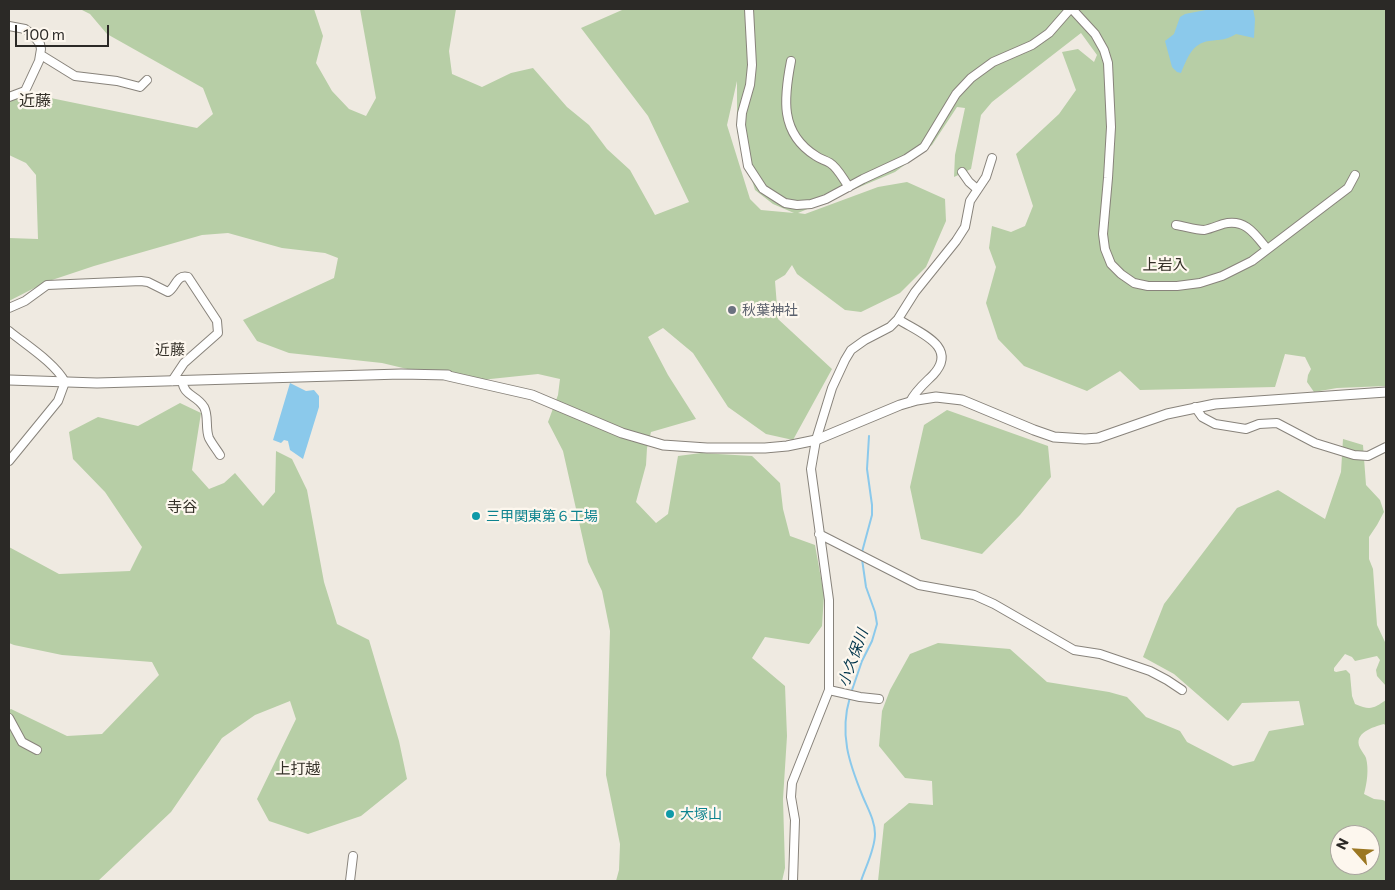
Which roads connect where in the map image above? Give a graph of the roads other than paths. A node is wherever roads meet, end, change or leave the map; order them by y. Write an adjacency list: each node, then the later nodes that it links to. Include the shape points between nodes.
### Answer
1 (749, 9): 11 (street, via 752,65 741,125 748,166 763,190 785,203 811,204)
2 (1071, 9): 11 (street, via 1032,45 993,62 971,78 956,94 924,148); 14 (street, via 1095,34 1108,64 1111,127 1103,234 1104,249 1111,264 1134,283 1177,286 1222,276)
3 (9, 26): 4 (street, via 25,29 33,35 40,44)
4 (41, 55): 6 (street, via 82,78 140,87); 7 (street, via 25,91)
5 (792, 61): 11 (street, via 785,100 791,128 809,150 836,168)
6 (147, 80)
7 (9, 97)
8 (992, 158): 12 (street)
9 (962, 172): 12 (street)
10 (1355, 175): 14 (street, via 1348,188)
11 (849, 187)
12 (977, 189): 16 (street, via 956,241)
13 (1176, 225): 14 (street, via 1204,230 1224,223 1242,224 1252,230)
14 (1268, 249)
15 (9, 308): 19 (street, via 47,285 141,281 168,292 184,276 217,321 218,333 184,363)
16 (898, 319): 22 (street, via 927,335 942,358 941,364); 24 (street, via 851,350 832,388)
17 (9, 331): 20 (street, via 61,374)
18 (9, 380): 20 (street)
19 (177, 380): 20 (street); 24 (street, via 400,374 468,376 553,397 626,433 654,443 679,447 771,448); 26 (street, via 206,410 209,438)
20 (65, 382): 27 (street, via 58,401)
21 (1386, 392): 23 (street)
22 (910, 402): 23 (street, via 936,397 956,399 1064,439 1098,438); 24 (street)
23 (1195, 407): 25 (street, via 1202,417 1215,424 1246,429 1277,422 1316,443 1354,454 1368,456)
24 (816, 440): 28 (street, via 811,469)
25 (1386, 447)
26 (220, 455)
27 (9, 461)
28 (819, 534): 29 (street, via 829,600); 30 (street, via 919,585 974,595 1074,650 1100,654 1150,671)
29 (829, 690): 31 (street); 36 (street, via 792,783 795,820)
30 (1182, 690)
31 (879, 699)
32 (9, 718): 33 (street, via 22,742)
33 (37, 750)
34 (353, 856): 35 (street)
35 (350, 881)
36 (793, 881)

